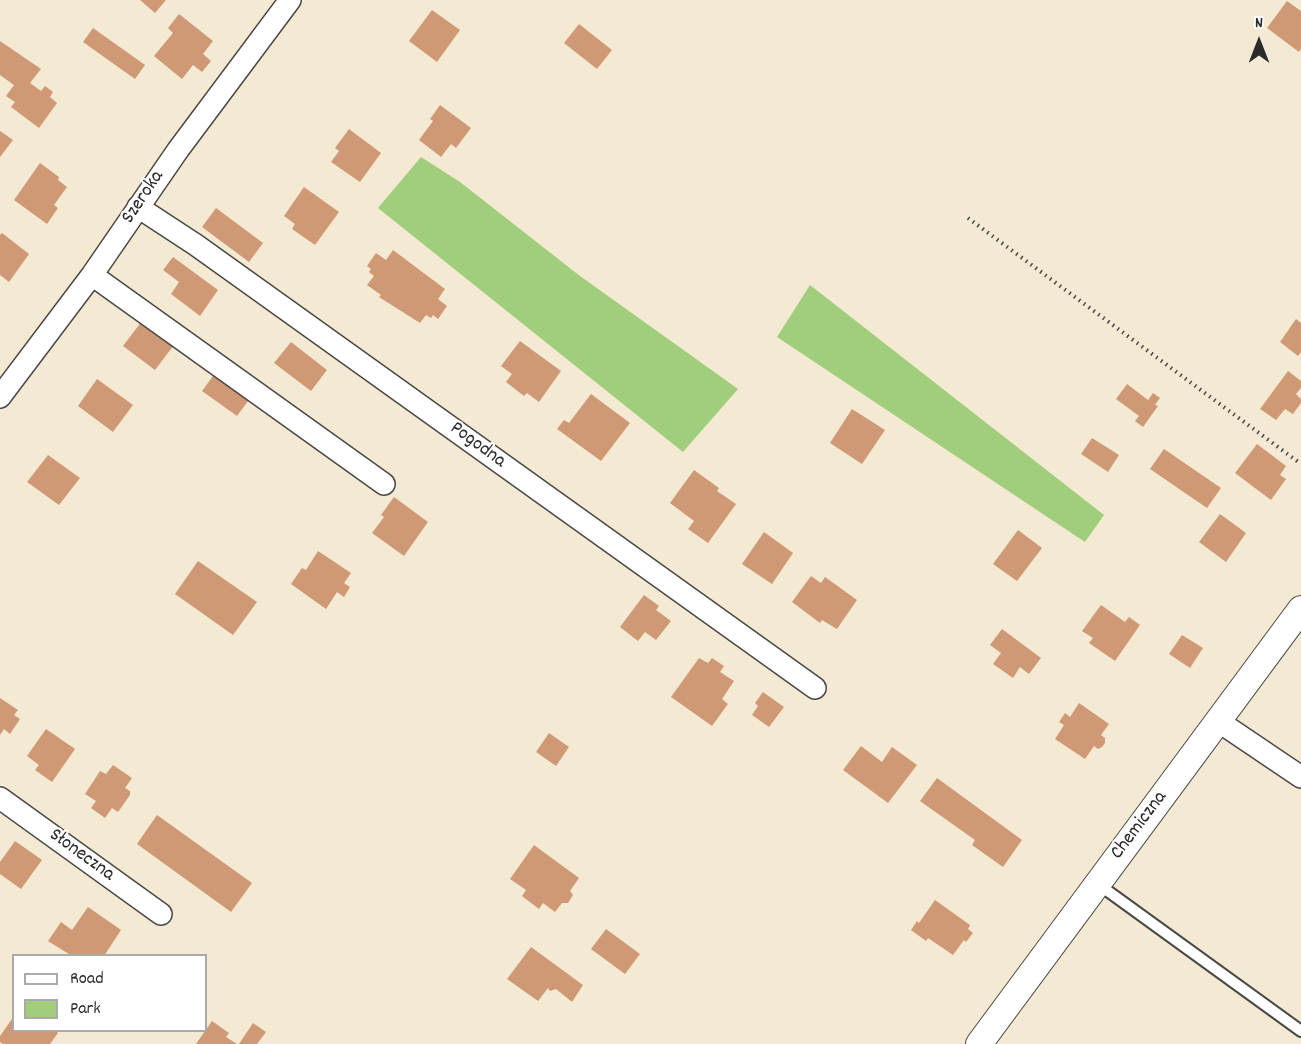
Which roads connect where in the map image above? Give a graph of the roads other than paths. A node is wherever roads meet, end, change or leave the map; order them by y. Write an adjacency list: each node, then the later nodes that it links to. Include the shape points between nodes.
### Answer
1 (290, 0): 2 (street, Szeroka)
2 (138, 207): 3 (street, Szeroka); 7 (street, Pogodna)
3 (92, 275): 4 (street, Szeroka); 5 (street)
4 (0, 397)
5 (384, 484)
6 (1301, 609): 8 (street, Chemiczna)
7 (815, 688)
8 (1218, 722): 9 (street); 11 (street, Chemiczna)
9 (1301, 777)
10 (0, 798): 12 (street, Słoneczna)
11 (1097, 884): 13 (lane); 14 (street, Chemiczna)
12 (162, 914)
13 (1301, 1031)
14 (980, 1044)

